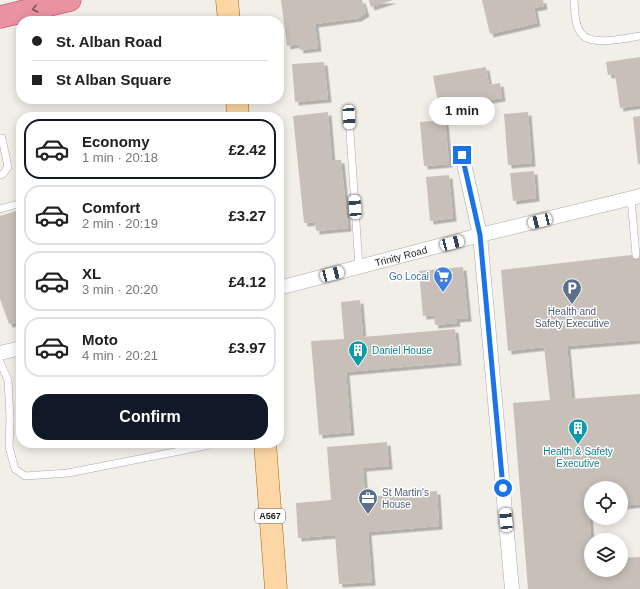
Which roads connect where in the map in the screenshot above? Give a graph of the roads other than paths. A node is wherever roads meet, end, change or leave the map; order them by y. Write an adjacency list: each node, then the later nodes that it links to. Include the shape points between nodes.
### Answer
1 (70, 0): 5 (highway, one-way to 5)
2 (227, 0): 4 (main road)
3 (574, 0): 6 (lane, via 576,21 581,34 589,40)
4 (229, 16)
5 (0, 17)
6 (640, 36)
7 (349, 117): 16 (lane)
8 (2, 138): 10 (lane, via 8,167)
9 (462, 155): 14 (street)
10 (0, 175)
11 (636, 198): 14 (street, Trinity Road); 15 (lane)
12 (16, 205): 13 (lane)
13 (0, 209)
14 (480, 235): 16 (street, Trinity Road); 24 (street)
15 (636, 255)
16 (359, 267): 17 (street, Trinity Road)
17 (284, 287)
18 (16, 349): 19 (street)
19 (0, 353)
20 (0, 362): 21 (lane, via 8,380 9,447 15,469 25,476 68,473)
21 (195, 448)
22 (265, 448): 23 (main road, A567)
23 (276, 589)
24 (512, 589)

